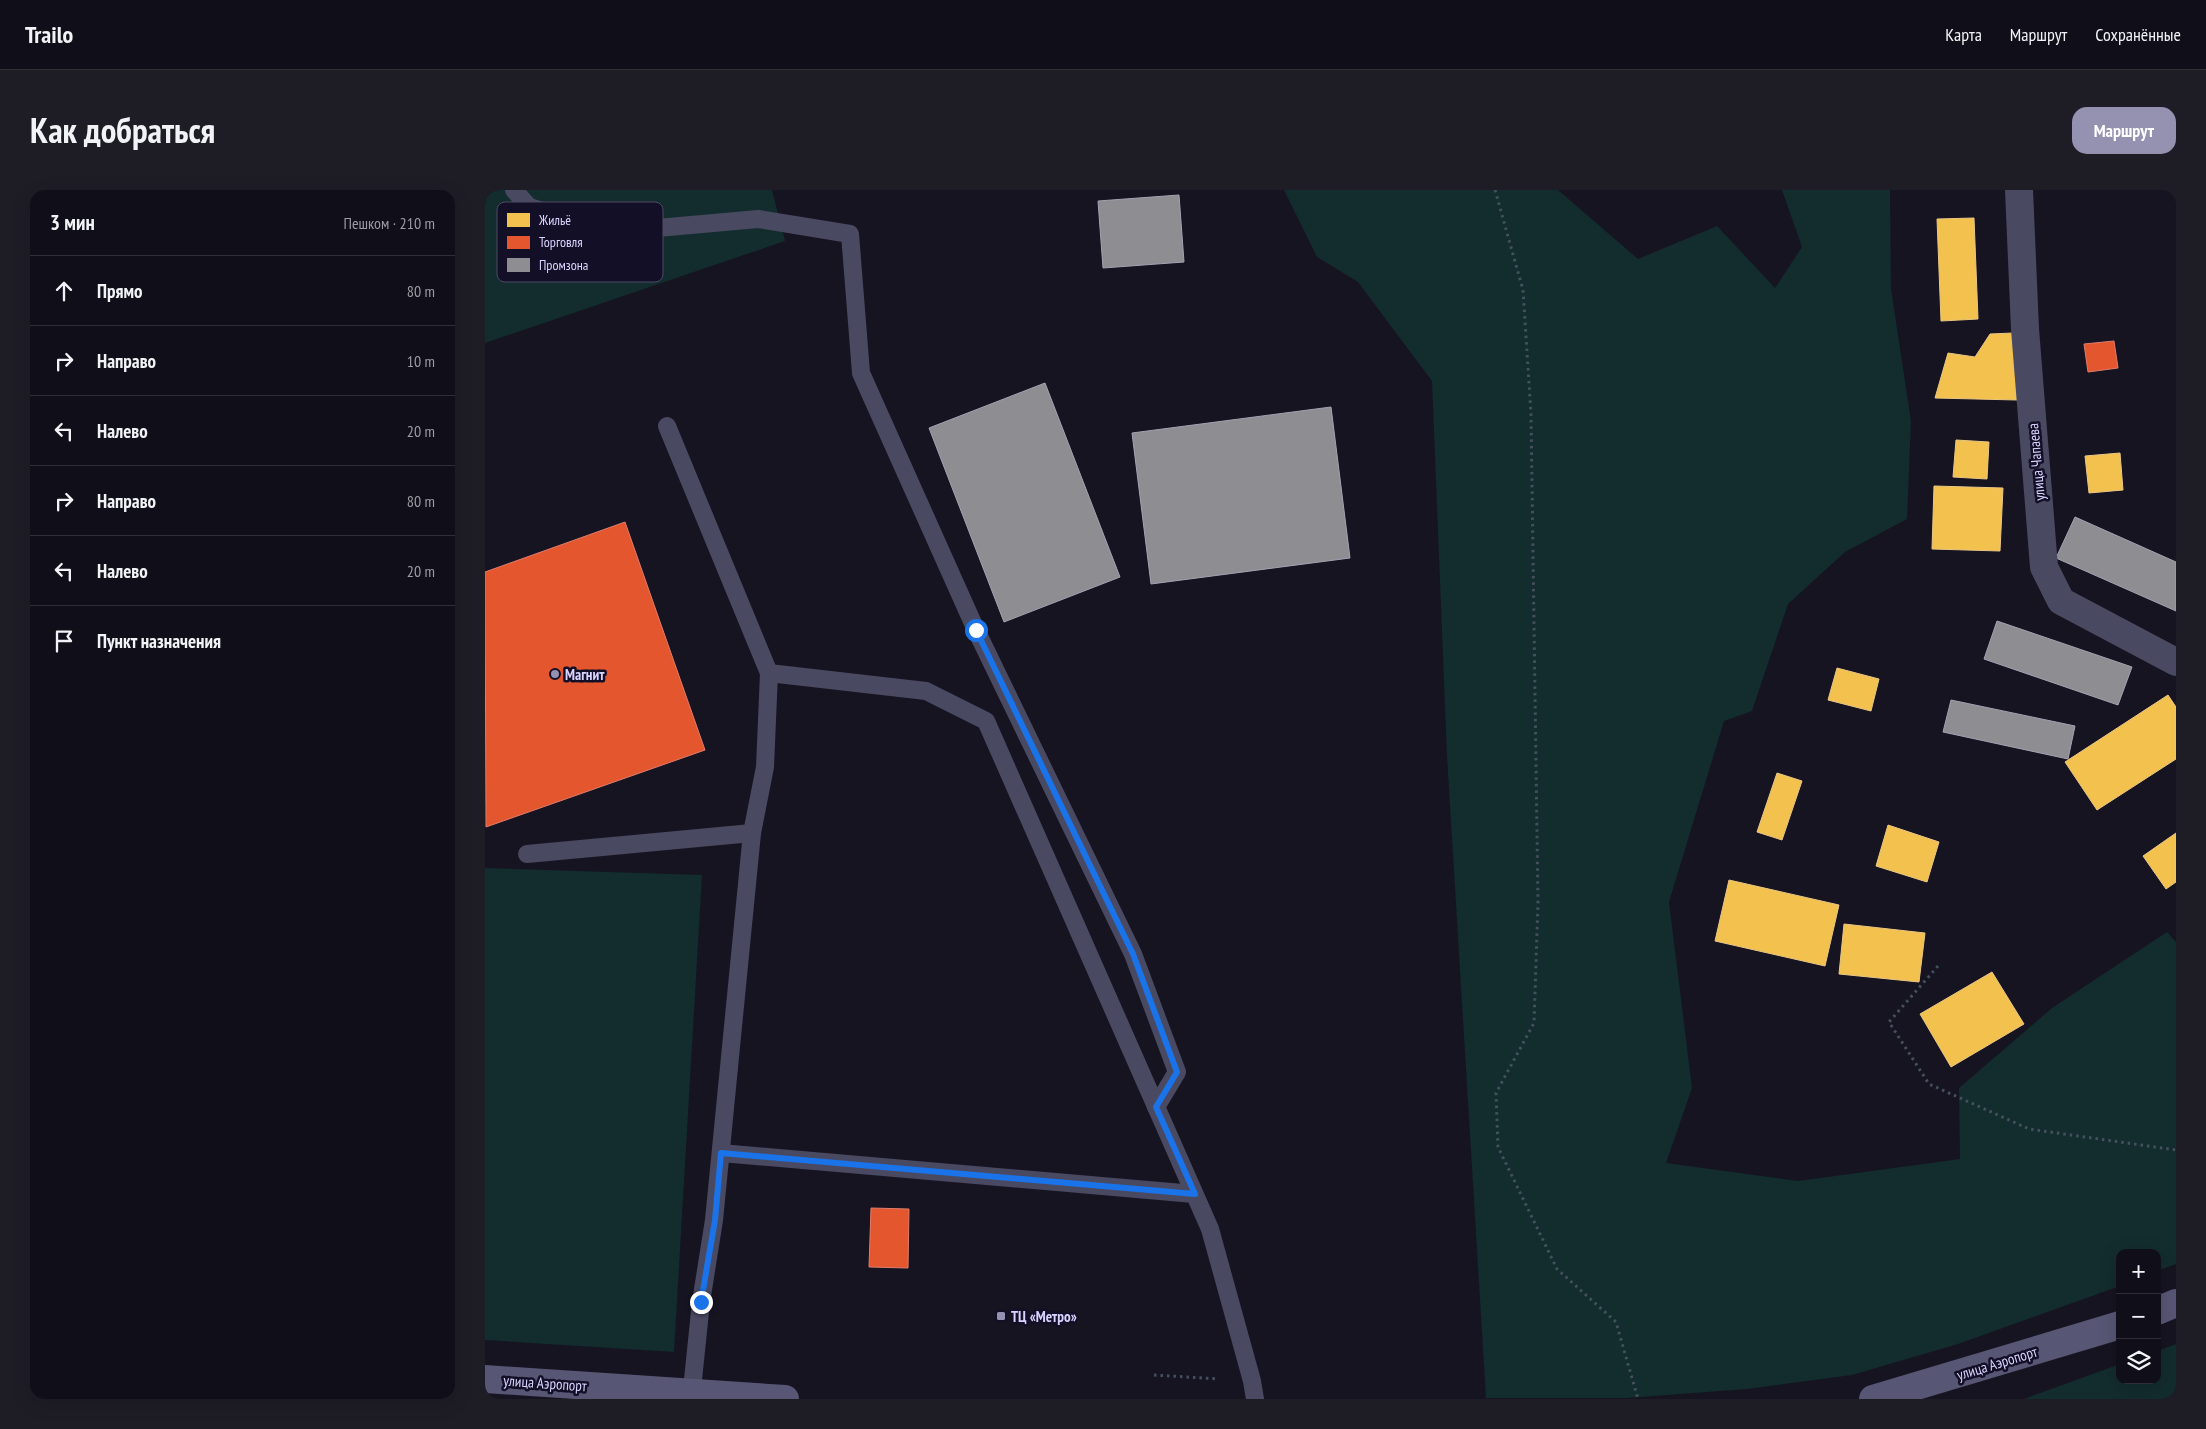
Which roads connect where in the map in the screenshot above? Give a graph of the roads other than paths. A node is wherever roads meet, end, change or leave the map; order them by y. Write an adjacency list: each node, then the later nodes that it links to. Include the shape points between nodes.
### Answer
1 (514, 190): 3 (lane)
2 (2019, 190): 6 (street, улица Чапаева, via 2025,329 2044,567 2061,601)
3 (525, 202)
4 (663, 228): 10 (lane, via 758,219 851,234 861,373 976,630 1133,954 1177,1072)
5 (667, 426): 7 (lane)
6 (2176, 662)
7 (769, 673): 8 (lane, via 765,767); 10 (lane, via 926,691 986,721)
8 (752, 833): 9 (lane); 11 (lane)
9 (527, 854)
10 (1156, 1107): 12 (lane)
11 (721, 1153): 12 (lane); 17 (lane)
12 (1195, 1194): 19 (lane, via 1210,1229)
13 (2176, 1303): 14 (main road)
14 (2161, 1309)
15 (2116, 1326): 20 (main road, улица Аэропорт)
16 (485, 1379): 17 (main road, улица Аэропорт)
17 (691, 1396): 18 (main road, улица Аэропорт)
18 (785, 1399)
19 (1255, 1399)
20 (1873, 1399)

